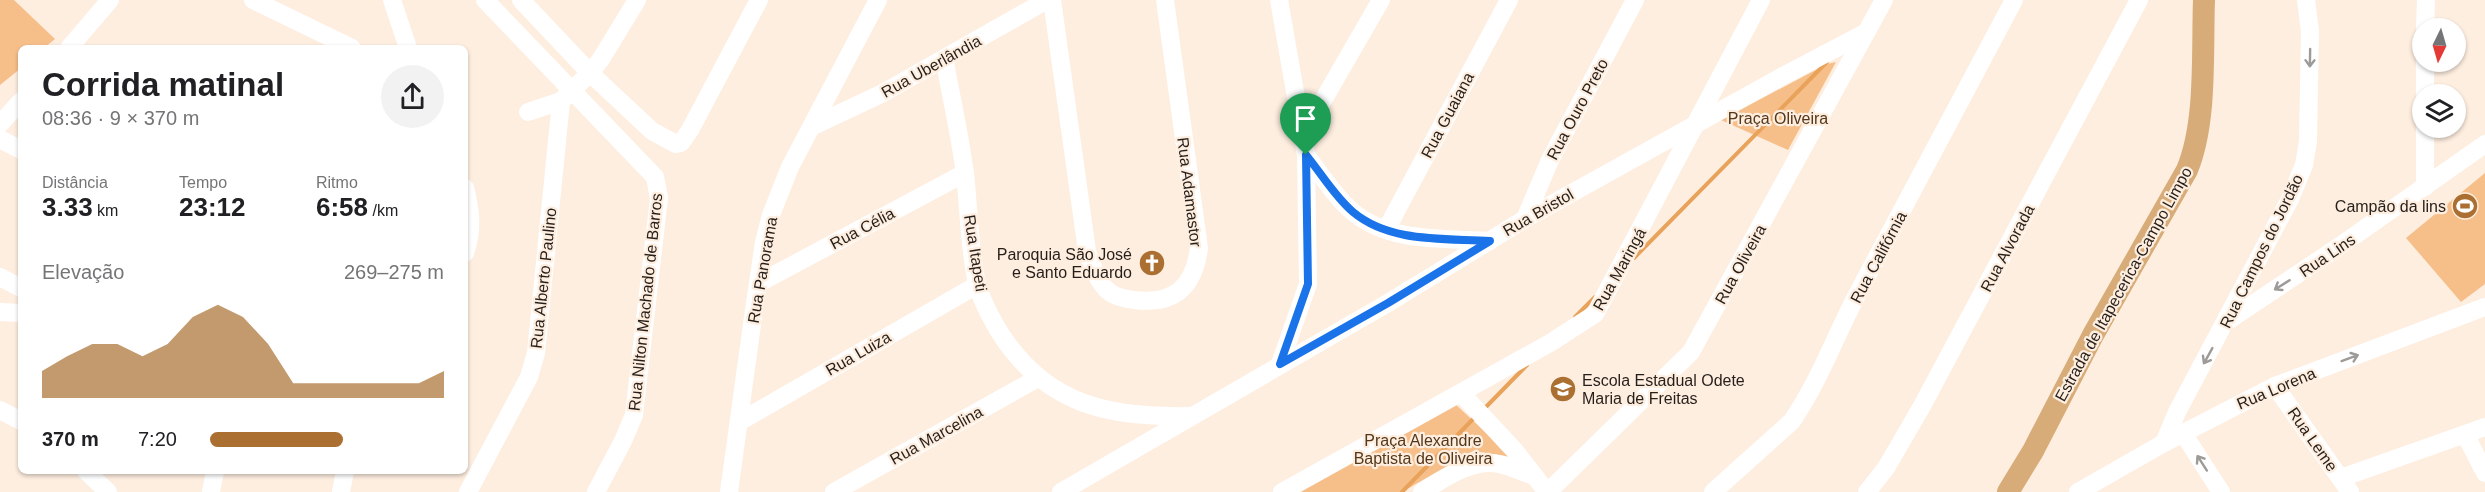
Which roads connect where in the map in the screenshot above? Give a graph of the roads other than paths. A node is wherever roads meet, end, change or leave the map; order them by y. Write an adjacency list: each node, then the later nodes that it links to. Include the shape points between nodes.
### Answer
1 (110, 0): 25 (street)
2 (253, 0): 26 (street)
3 (392, 0): 27 (street)
4 (485, 0): 30 (street)
5 (521, 0): 29 (street)
6 (637, 0): 29 (street)
7 (759, 0): 29 (street, via 681,143 672,143 652,131)
8 (878, 0): 34 (street, Rua Panorama)
9 (1047, 0): 28 (street, Rua Uberlândia)
10 (1052, 0): 11 (street, Rua Adamastor, via 1087,251 1101,283 1110,293 1145,302 1160,301 1180,292 1197,265 1199,248)
11 (1165, 0)
12 (1279, 0): 36 (street)
13 (1381, 0): 36 (street)
14 (1509, 0): 46 (street, Rua Guaiana)
15 (1635, 0): 45 (street, Rua Ouro Preto, via 1550,160)
16 (1761, 0): 35 (street, Rua Maringá)
17 (1884, 0): 24 (street, Rua Oliveira)
18 (2014, 0): 89 (street, Rua Califórnia, via 1800,410)
19 (2139, 0): 90 (street, Rua Alvorada, via 1922,406 1886,468)
20 (2204, 0): 77 (main road, Estrada de Itapecerica-Campo Limpo, via 2195,152)
21 (2306, 0): 56 (street, Rua Campos do Jordão, one-way to 56, via 2310,31 2304,165)
22 (2426, 0): 23 (street)
23 (2425, 18)
24 (1866, 33): 35 (street, Rua Bristol); 88 (street, Rua Oliveira, via 1691,352)
25 (73, 44)
26 (346, 45)
27 (407, 45)
28 (944, 58): 34 (street, Rua Uberlândia); 42 (street, Rua Itapeti)
29 (590, 73): 30 (street)
30 (567, 95): 32 (street); 81 (street, Rua Alberto Paulino, via 534,360 529,377); 82 (street, Rua Nilton Machado de Barros, via 655,177 659,198 634,415)
31 (18, 103): 33 (street)
32 (528, 112)
33 (0, 124)
34 (813, 126): 50 (street, Rua Panorama, via 790,167 771,214)
35 (1694, 126): 45 (street, Rua Bristol); 61 (street, Rua Maringá, via 1595,314)
36 (1303, 135): 41 (street)
37 (2425, 138): 43 (street)
38 (0, 139): 40 (street)
39 (2485, 144): 43 (street, Rua Lins)
40 (18, 148)
41 (1306, 155): 46 (street, via 1351,211); 57 (street, via 1308,284)
42 (965, 173): 50 (street, Rua Célia); 51 (street, Rua Itapeti)
43 (2425, 187): 56 (street, Rua Lins, one-way to 56)
44 (468, 202): 48 (street, via 472,220)
45 (1525, 219): 47 (street, Rua Bristol)
46 (1386, 230): 47 (street, via 1416,237)
47 (1490, 241): 57 (street, Rua Bristol)
48 (468, 243)
49 (0, 277): 52 (street)
50 (759, 283): 65 (street, Rua Panorama)
51 (977, 285): 58 (street, Rua Itapeti, via 1000,333); 65 (street, Rua Luiza)
52 (18, 286)
53 (2485, 307): 59 (street, Rua Lorena, one-way to 53)
54 (0, 312): 55 (street)
55 (18, 313)
56 (2227, 321): 60 (street, Rua Campos do Jordão, one-way to 60)
57 (1280, 364): 63 (street, Rua Bristol)
58 (1038, 378): 63 (street, Rua Itapeti, via 1099,408 1133,416); 84 (street, Rua Marcelina)
59 (2275, 386): 66 (street, Rua Lorena); 76 (street, Rua Leme)
60 (2191, 387): 66 (street); 70 (street, Rua Campos do Jordão)
61 (1461, 393): 75 (street); 86 (street, Rua Maringá)
62 (0, 410): 64 (street)
63 (1193, 416): 85 (street, Rua Bristol)
64 (18, 419)
65 (739, 422): 83 (street, Rua Panorama)
66 (2200, 424): 68 (street, Rua Lorena)
67 (2485, 428): 69 (street)
68 (2183, 433): 70 (street, Rua Lorena); 92 (street, one-way to 68)
69 (2466, 436): 71 (street); 76 (street)
70 (2164, 443): 91 (street, Rua Lorena)
71 (2485, 473)
72 (89, 474): 78 (street)
73 (214, 474): 79 (street)
74 (344, 474): 80 (street)
75 (1536, 477): 87 (street, via 1499,464 1482,463); 88 (street)
76 (2346, 485)
77 (2011, 490)
78 (108, 492)
79 (211, 492)
80 (340, 492)
81 (468, 492)
82 (596, 492)
83 (729, 492)
84 (834, 492)
85 (1061, 492)
86 (1282, 492)
87 (1422, 492)
88 (1548, 492)
89 (1713, 492)
90 (1867, 492)
91 (2078, 492)
92 (2221, 492)

